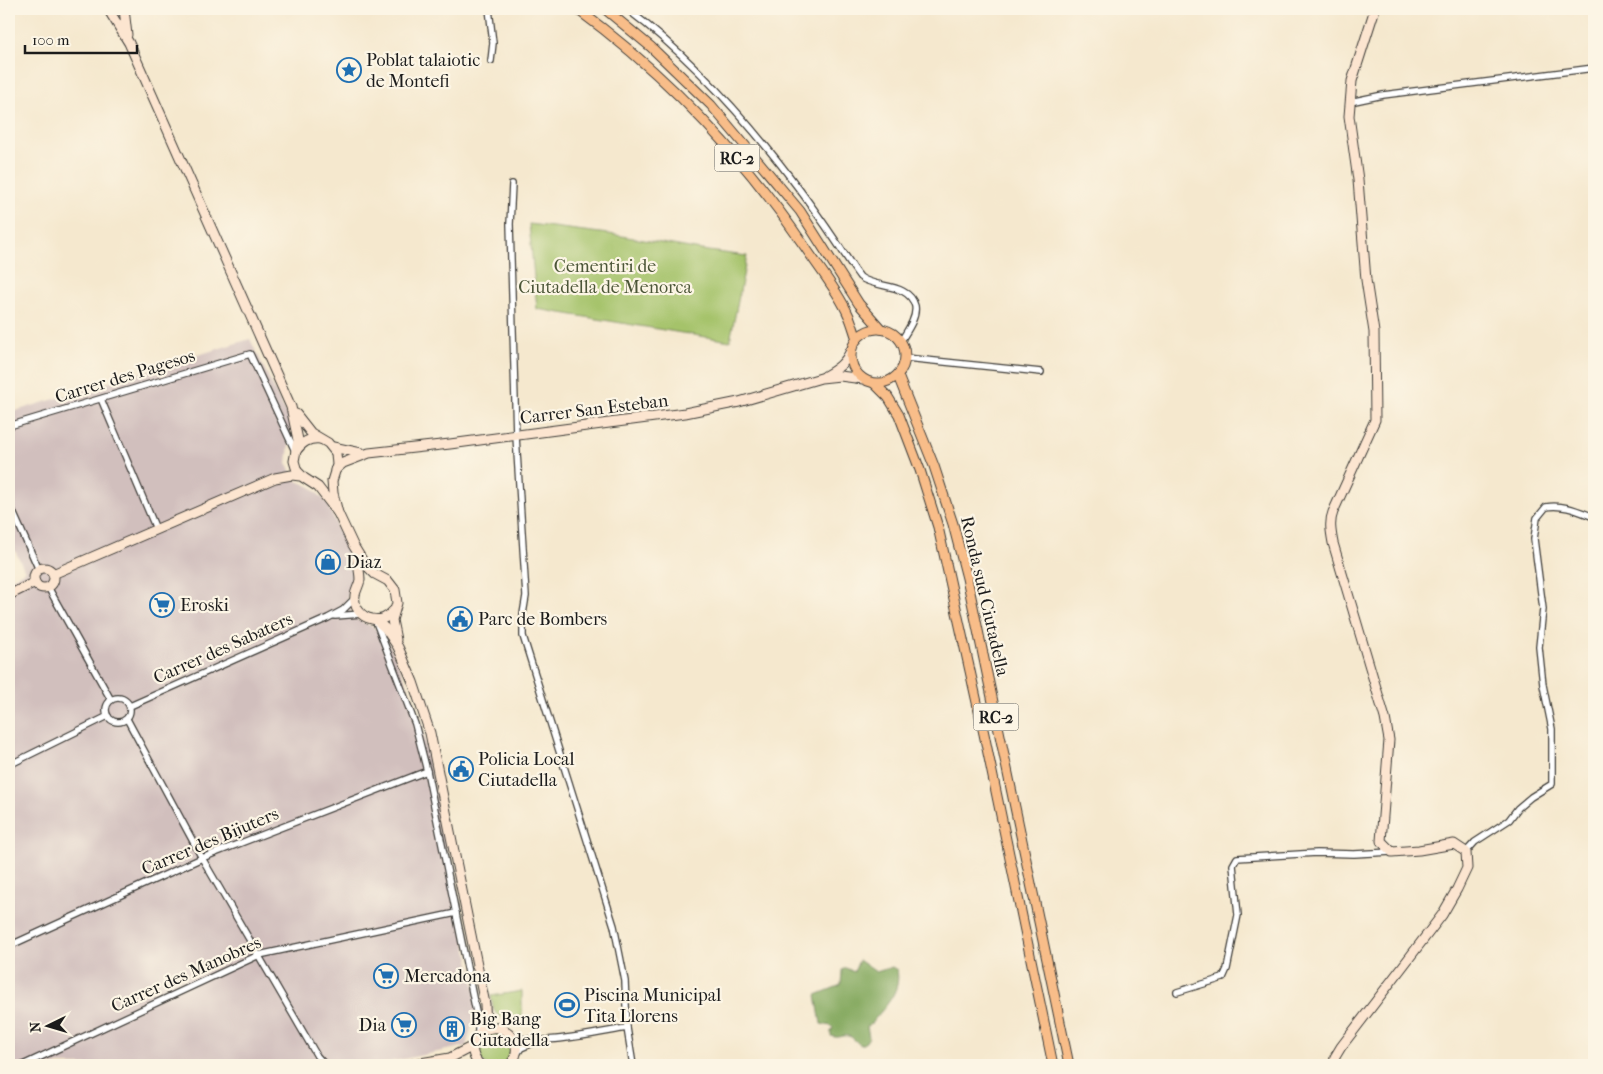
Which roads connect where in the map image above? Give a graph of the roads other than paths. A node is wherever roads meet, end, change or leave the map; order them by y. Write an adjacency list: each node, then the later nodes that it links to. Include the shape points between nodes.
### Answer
1 (108, 9): 8 (street)
2 (124, 9): 8 (street)
3 (490, 9): 9 (street)
4 (577, 9): 14 (main road, RC-2, via 678,95 739,160 792,227 828,280 848,313)
5 (605, 9): 13 (main road, RC-2, via 651,47 711,105 800,211 859,304)
6 (627, 9): 15 (street, via 649,25 714,88 759,137 797,184 862,278 903,291 909,296 915,307 913,322)
7 (1373, 9): 11 (street, via 1352,81)
8 (129, 43): 24 (street)
9 (491, 61)
10 (1594, 68): 11 (street, via 1382,95)
11 (1350, 102): 59 (street, via 1366,280 1374,332 1375,420 1330,519 1333,543 1385,718 1389,740 1381,841)
12 (512, 184): 26 (street, via 510,224)
13 (881, 329): 14 (main road, via 868,331); 15 (main road, RC-2)
14 (856, 339): 16 (main road)
15 (901, 341): 17 (main road)
16 (851, 350): 20 (street, Carrer San Esteban, via 836,370); 21 (main road, via 853,367)
17 (906, 358): 18 (street); 19 (main road)
18 (1041, 372)
19 (898, 376): 22 (main road, via 892,381); 84 (main road, Ronda sud Ciutadella / RC-2, via 934,466 967,578)
20 (820, 378): 21 (street, Carrer San Esteban, via 840,376); 26 (street, Carrer San Esteban, via 739,402 685,413)
21 (863, 380): 22 (main road)
22 (875, 384): 83 (main road, Ronda sud Ciutadella / RC-2, via 899,415 938,527)
23 (101, 399): 25 (street, Carrer des Pagesos); 30 (street, Carrer des Pagesos, via 250,354); 38 (street)
24 (291, 407): 27 (street, via 307,429); 30 (street, via 297,433)
25 (9, 426)
26 (516, 436): 29 (street, Carrer San Esteban); 68 (street, via 526,596 523,636 614,926 625,981)
27 (323, 440): 28 (street); 30 (street, via 301,444)
28 (333, 447): 29 (street, Carrer San Esteban); 31 (street, via 337,458)
29 (369, 453): 31 (street, Carrer San Esteban, via 343,463)
30 (295, 455): 32 (street, via 295,466); 33 (street, via 287,470)
31 (334, 471): 34 (street, via 324,481); 36 (street, via 333,493)
32 (300, 476): 33 (street); 34 (street)
33 (275, 478): 38 (street)
34 (311, 482): 36 (street)
35 (9, 503): 40 (street)
36 (338, 512): 39 (street)
37 (1594, 517): 60 (street, via 1556,505 1546,507 1537,518 1534,539 1543,609 1539,647 1552,729 1552,784 1531,797 1510,820 1475,842)
38 (156, 529): 41 (street)
39 (353, 546): 42 (street, via 374,574); 45 (street, via 359,566)
40 (39, 570): 41 (street, via 48,569); 43 (street, via 34,576)
41 (53, 574): 44 (street)
42 (383, 578): 45 (street, via 369,578); 48 (street, via 397,594)
43 (35, 582): 44 (street, via 40,587); 46 (street)
44 (48, 587): 53 (street)
45 (358, 587): 47 (street)
46 (9, 595)
47 (355, 598): 49 (street); 50 (street, Carrer des Sabaters)
48 (393, 611): 51 (street); 52 (street)
49 (362, 614): 50 (street, Carrer des Sabaters); 51 (street)
50 (328, 618): 54 (street, Carrer des Sabaters)
51 (376, 620): 52 (street); 58 (street, via 415,724)
52 (398, 648): 66 (street, via 430,733)
53 (111, 700): 54 (street, via 122,698); 55 (street, via 106,709)
54 (130, 706): 56 (street)
55 (108, 716): 56 (street, via 116,723); 57 (street)
56 (127, 720): 61 (street)
57 (9, 764)
58 (427, 770): 61 (street, Carrer des Bijuters); 62 (street)
59 (1392, 852): 60 (street, via 1454,844); 65 (street, via 1237,858 1233,865 1238,915 1223,978)
60 (1466, 852): 85 (street, via 1467,868 1442,914 1341,1047)
61 (202, 858): 63 (street, Carrer des Bijuters); 64 (street)
62 (456, 912): 64 (street, Carrer des Manobres); 69 (street)
63 (9, 946)
64 (259, 955): 74 (street); 77 (street, Carrer des Manobres)
65 (1177, 992)
66 (485, 1004): 67 (street); 69 (street, via 485,1019)
67 (497, 1027): 69 (street); 70 (street)
68 (627, 1028): 71 (street); 82 (street)
69 (480, 1033): 72 (street)
70 (512, 1034): 71 (street); 73 (street)
71 (542, 1040): 73 (street, via 521,1048)
72 (473, 1046): 75 (street); 76 (street)
73 (517, 1054): 81 (street)
74 (318, 1056): 78 (street); 79 (street)
75 (450, 1058): 76 (street, via 471,1059); 80 (street)
76 (478, 1064)
77 (23, 1065)
78 (320, 1065)
79 (325, 1065)
80 (409, 1065)
81 (510, 1065)
82 (633, 1065)
83 (1053, 1065)
84 (1069, 1065)
85 (1334, 1065)

